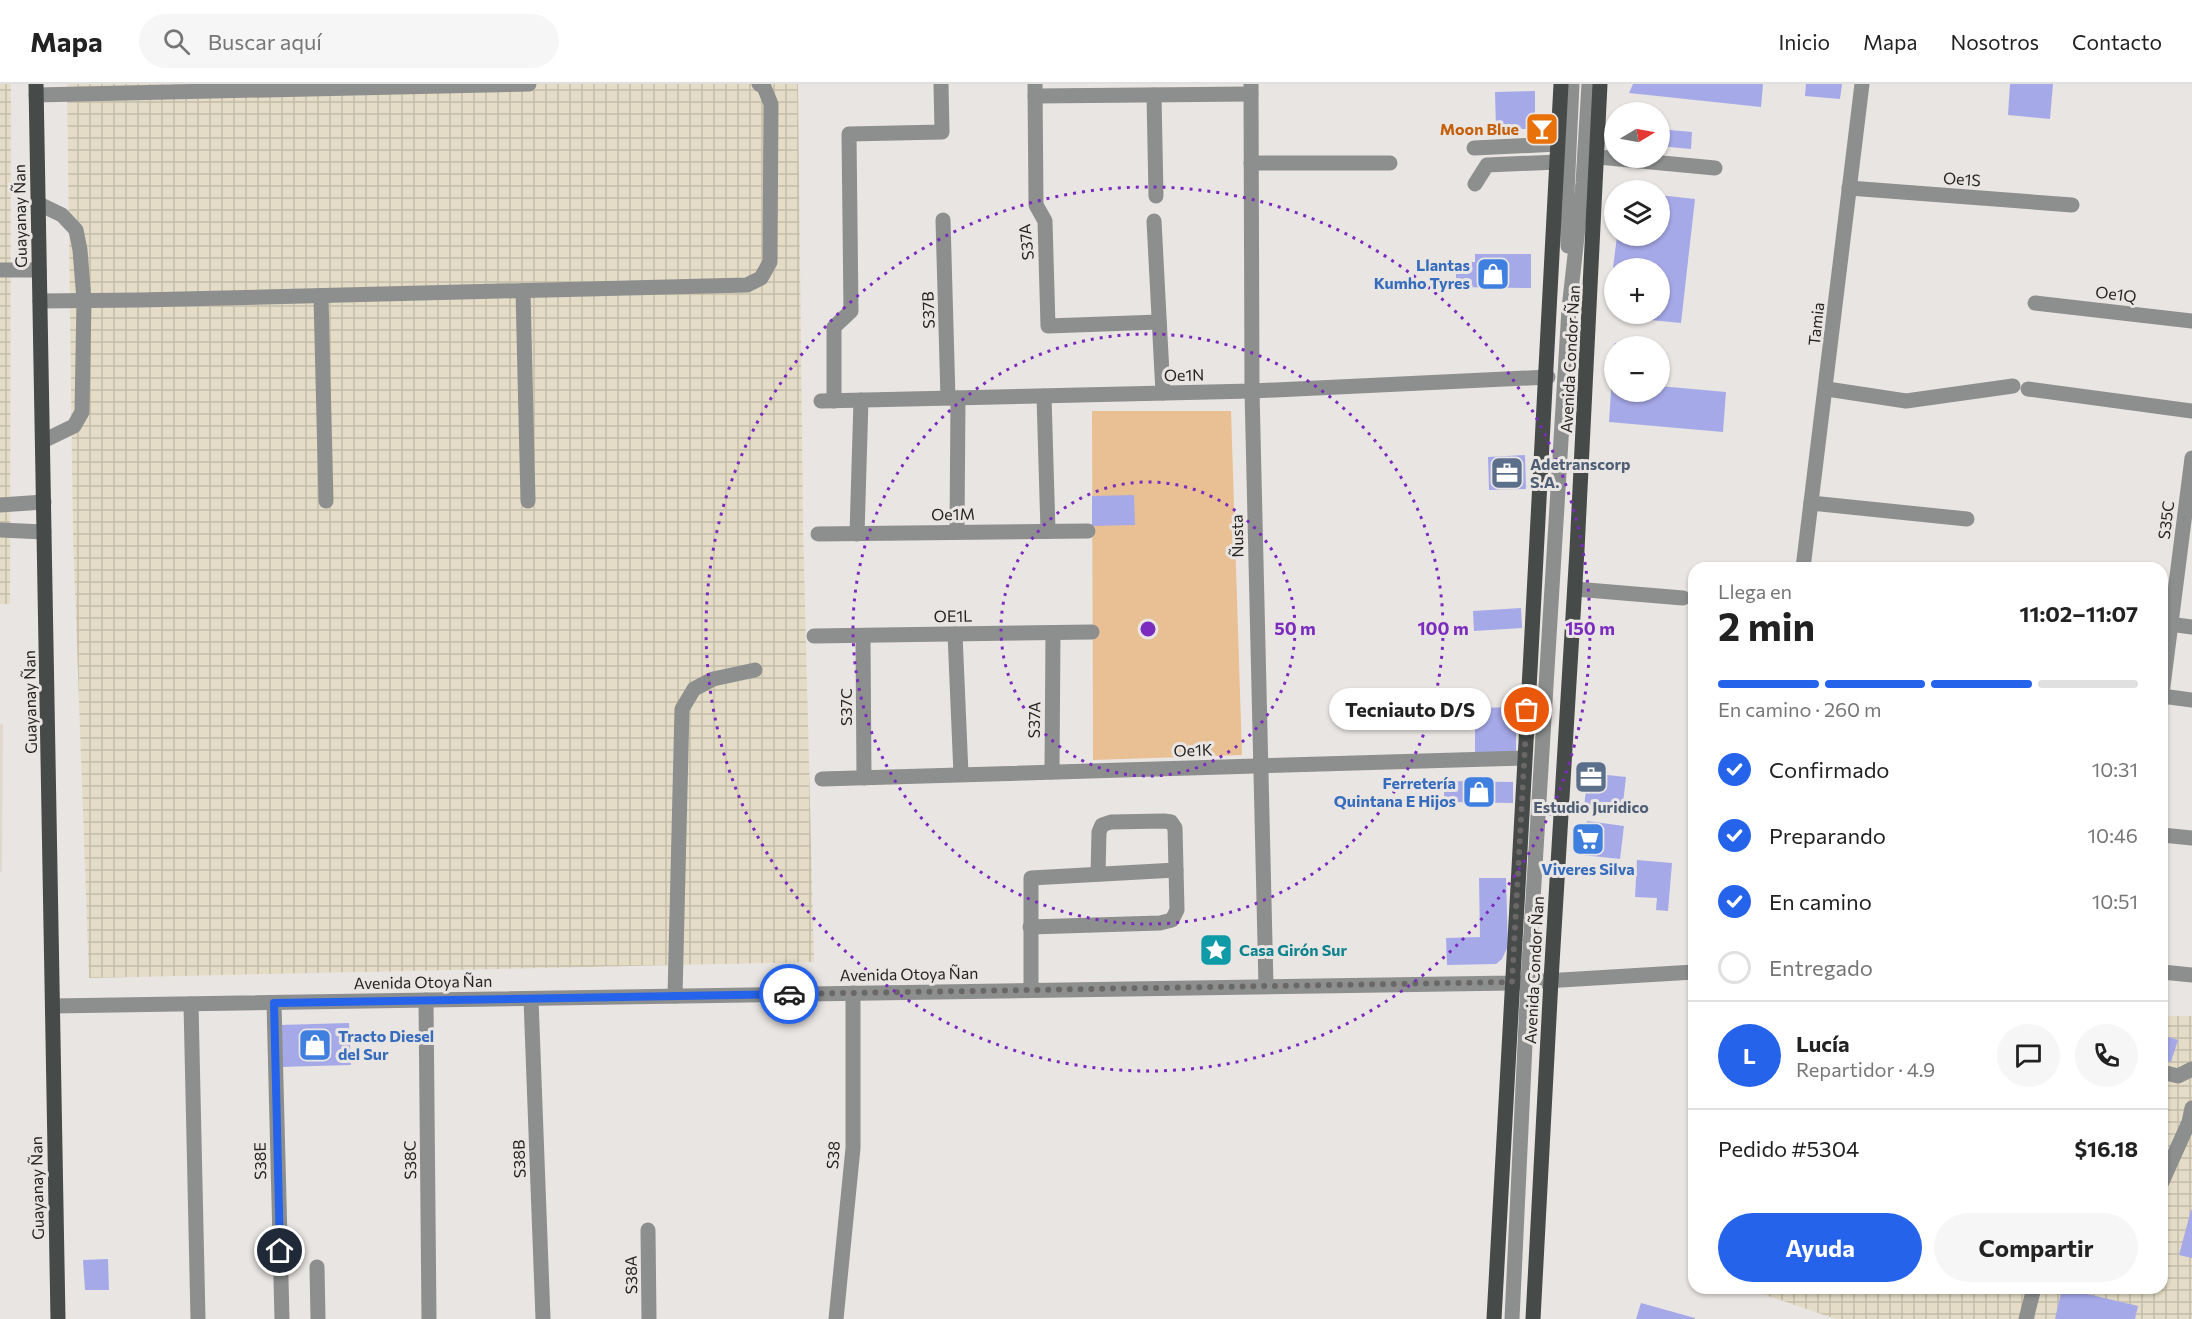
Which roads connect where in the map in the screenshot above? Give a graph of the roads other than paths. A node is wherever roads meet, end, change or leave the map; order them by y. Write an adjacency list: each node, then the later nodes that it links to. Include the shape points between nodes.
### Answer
1 (529, 84): 10 (street)
2 (759, 84): 31 (street, via 771,104 771,262 761,278 747,285)
3 (941, 84): 45 (street, Oe1N, via 942,132 849,134 851,311 834,327 828,401)
4 (1561, 84): 15 (main road, Avenida Condor Ñan)
5 (1572, 84): 36 (street, via 1567,193)
6 (1589, 84): 36 (street)
7 (1600, 84): 14 (main road, Avenida Condor Ñan)
8 (1607, 84): 14 (main road)
9 (1862, 84): 23 (street, Tamia)
10 (36, 89): 25 (main road, Guayanay Ñan)
11 (1251, 89): 13 (street); 19 (street, Ñusta)
12 (1035, 90): 13 (street); 38 (street, S37A, via 1036,205 1045,221 1048,326)
13 (1154, 95): 24 (street)
14 (1599, 104): 17 (main road, Avenida Condor Ñan)
15 (1558, 144): 16 (street); 18 (main road, Avenida Condor Ñan)
16 (1474, 148)
17 (1598, 157): 21 (street); 64 (main road, Avenida Condor Ñan)
18 (1558, 162): 22 (street, via 1487,165); 39 (main road, Avenida Condor Ñan)
19 (1251, 163): 20 (street); 41 (street, Ñusta)
20 (1390, 164)
21 (1715, 168)
22 (1475, 184)
23 (1850, 188): 26 (street, Oe1S); 40 (street, Tamia)
24 (1156, 196)
25 (37, 203): 30 (main road, Guayanay Ñan); 33 (street, via 62,215 76,230)
26 (2072, 205)
27 (943, 220): 44 (street, S37B)
28 (1154, 221): 38 (street)
29 (0, 270): 30 (street)
30 (39, 270): 34 (main road, Guayanay Ñan)
31 (523, 291): 32 (street); 50 (street)
32 (321, 296): 33 (street); 49 (street)
33 (84, 300): 34 (street); 47 (street, via 82,412 74,426)
34 (40, 301): 47 (main road, Guayanay Ñan)
35 (2035, 303): 37 (street, Oe1Q)
36 (1569, 309): 92 (street)
37 (2192, 321)
38 (1159, 322): 42 (street)
39 (1548, 377): 41 (street, Oe1N); 77 (main road, Avenida Condor Ñan)
40 (1827, 389): 46 (street, via 1906,401 2020,387); 52 (street, Tamia)
41 (1252, 391): 42 (street, Oe1N); 78 (street, Ñusta)
42 (1163, 393): 43 (street, Oe1N)
43 (1044, 396): 44 (street, Oe1N); 56 (street)
44 (953, 398): 45 (street, Oe1N); 59 (street, S37B)
45 (861, 400): 61 (street)
46 (2192, 411)
47 (43, 441): 51 (main road, Guayanay Ñan)
48 (2192, 458): 62 (street, S35C)
49 (326, 501)
50 (528, 501)
51 (44, 502): 53 (street); 58 (main road, Guayanay Ñan)
52 (1811, 503): 54 (street); 63 (street, Tamia)
53 (0, 505)
54 (1967, 519)
55 (0, 531): 58 (street)
56 (1048, 531): 57 (street, Oe1M); 59 (street, Oe1M)
57 (1088, 531)
58 (44, 532): 102 (main road, Guayanay Ñan)
59 (957, 532): 61 (street, Oe1M)
60 (818, 534): 61 (street, Oe1M)
61 (857, 534)
62 (2186, 555): 66 (street, S35C)
63 (1804, 562)
64 (1575, 589): 65 (street); 91 (main road, Avenida Condor Ñan)
65 (1683, 598)
66 (2168, 617)
67 (2168, 624): 68 (street)
68 (2192, 627)
69 (1092, 632): 70 (street, OE1L)
70 (1053, 633): 71 (street, OE1L); 79 (street, S37A)
71 (955, 634): 73 (street, OE1L); 80 (street)
72 (814, 636): 73 (street, OE1L)
73 (863, 636): 82 (street, S37C)
74 (755, 670): 97 (street, via 713,679 694,689 682,709)
75 (2168, 696): 76 (street)
76 (2192, 700)
77 (1524, 758): 78 (street, Oe1K); 93 (main road, Avenida Condor Ñan)
78 (1261, 766): 79 (street, Oe1K); 94 (street, Ñusta)
79 (1052, 772): 80 (street, Oe1K)
80 (961, 774): 82 (street, Oe1K)
81 (822, 779): 82 (street, Oe1K)
82 (859, 782)
83 (2168, 836): 84 (street)
84 (2192, 838)
85 (1176, 870): 86 (street); 86 (street, via 1175,828 1171,822 1112,822 1102,825 1099,832); 87 (street, via 1177,910 1172,920)
86 (1098, 874): 87 (street, via 1031,878)
87 (1030, 927): 95 (street)
88 (1688, 972): 91 (street, Avenida Otoya Ñan)
89 (2168, 973): 90 (street)
90 (2192, 975)
91 (1551, 980): 92 (street, Avenida Otoya Ñan); 120 (main road, Avenida Condor Ñan)
92 (1528, 981): 93 (street, Avenida Otoya Ñan); 119 (street)
93 (1512, 982): 94 (street, Avenida Otoya Ñan); 118 (main road, Avenida Condor Ñan)
94 (1266, 987): 95 (street, Avenida Otoya Ñan)
95 (1031, 990): 96 (street, Avenida Otoya Ñan)
96 (853, 993): 97 (street, Avenida Otoya Ñan); 117 (street, S38, via 853,1148)
97 (675, 996): 98 (street, Avenida Otoya Ñan)
98 (531, 999): 99 (street, Avenida Otoya Ñan); 115 (street, S38B)
99 (426, 1000): 100 (street, Avenida Otoya Ñan); 114 (street, S38C)
100 (274, 1003): 101 (street, Avenida Otoya Ñan); 112 (street, S38E)
101 (191, 1004): 102 (street, Avenida Otoya Ñan); 111 (street)
102 (53, 1006): 110 (main road, Guayanay Ñan)
103 (2192, 1069): 104 (street, via 2178,1076)
104 (2168, 1074)
105 (2192, 1108): 106 (street, via 2190,1122)
106 (2168, 1169)
107 (648, 1230): 116 (street, S38A)
108 (317, 1267): 113 (street)
109 (2032, 1294): 121 (street)
110 (58, 1319)
111 (198, 1319)
112 (282, 1319)
113 (318, 1319)
114 (429, 1319)
115 (543, 1319)
116 (649, 1319)
117 (836, 1319)
118 (1494, 1319)
119 (1512, 1319)
120 (1533, 1319)
121 (2025, 1319)

